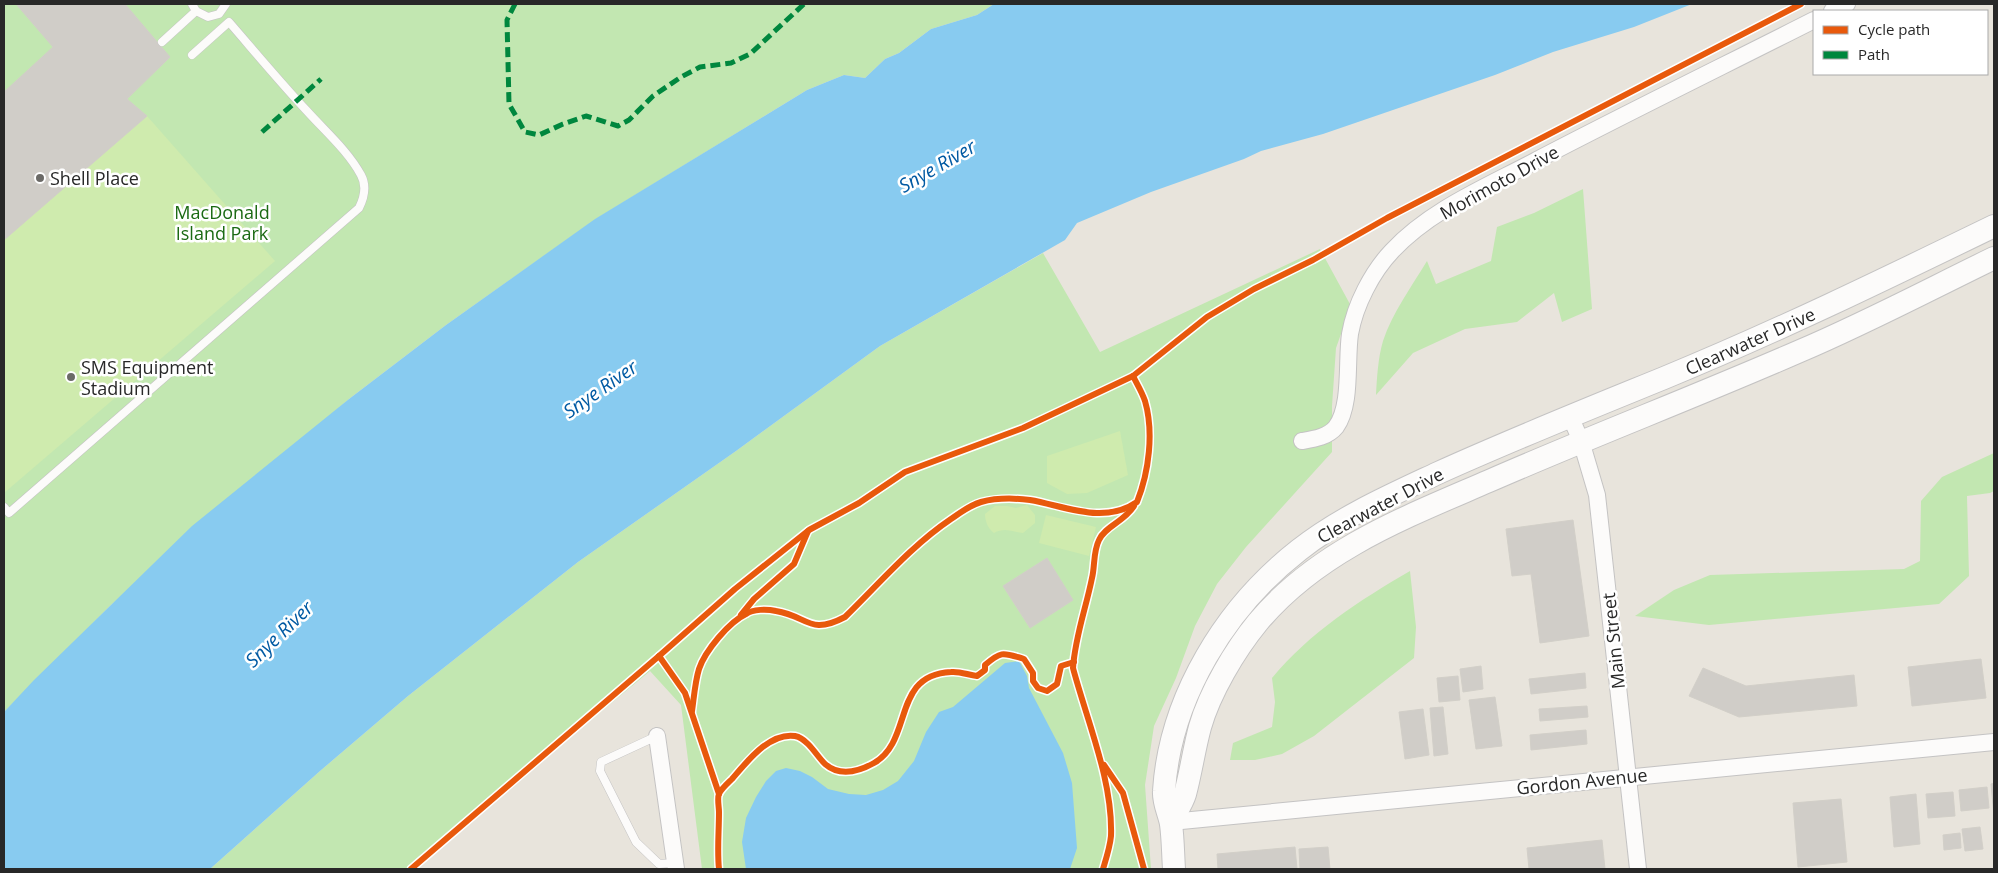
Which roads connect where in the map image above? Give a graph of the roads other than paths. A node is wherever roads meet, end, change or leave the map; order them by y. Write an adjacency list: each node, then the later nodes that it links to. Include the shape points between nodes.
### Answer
1 (226, 4): 5 (lane)
2 (1847, 4): 4 (street)
3 (194, 7): 5 (lane, via 208,17); 8 (lane)
4 (1834, 10)
5 (221, 12): 7 (lane)
6 (1813, 21): 14 (street, Morimoto Drive, via 1453,204 1413,232 1391,251 1373,275 1363,296 1350,333 1344,406 1336,427 1321,437)
7 (229, 22): 9 (lane); 15 (lane, via 349,158 362,176 363,200 359,208 9,512)
8 (162, 42)
9 (192, 55)
10 (1994, 226): 12 (main road, Clearwater Drive, via 1746,344)
11 (1994, 258): 13 (main road, Clearwater Drive, via 1801,351)
12 (1570, 416): 13 (street, Main Street); 19 (main road, Clearwater Drive, via 1454,466 1353,515 1300,549 1273,574 1229,622 1190,690 1174,731 1166,768 1163,795)
13 (1581, 440): 18 (street, Main Street, via 1597,495); 19 (main road, Clearwater Drive, via 1357,542 1313,571 1277,602 1258,622 1229,665 1209,704 1200,726 1184,796)
14 (1302, 441)
15 (4, 507)
16 (657, 736): 20 (street); 20 (lane, via 601,762 600,771 636,842 659,864)
17 (1994, 742): 18 (street, Gordon Avenue)
18 (1628, 776): 19 (street, Gordon Avenue); 22 (street, Main Street)
19 (1171, 822): 21 (main road)
20 (676, 866)
21 (1174, 869)
22 (1638, 869)

